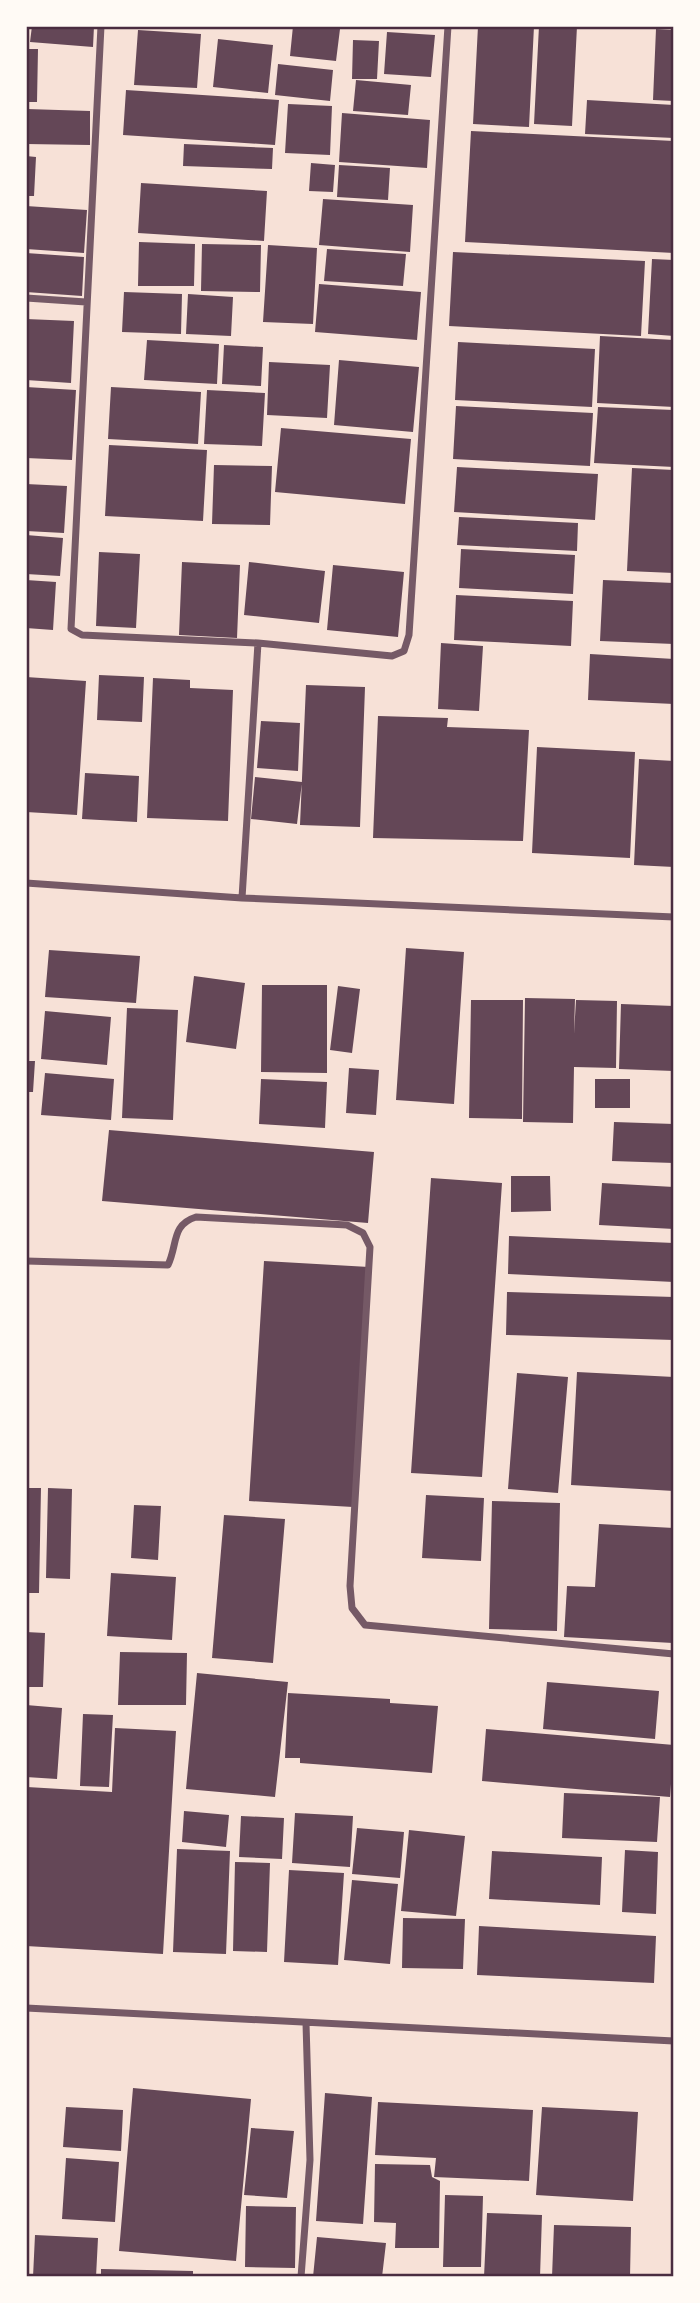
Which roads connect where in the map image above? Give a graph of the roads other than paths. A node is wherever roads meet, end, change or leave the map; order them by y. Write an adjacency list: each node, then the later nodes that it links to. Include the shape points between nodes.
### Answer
1 (101, 26): 4 (street)
2 (448, 26): 5 (street, via 410,622 404,651 392,656)
3 (26, 298): 4 (street)
4 (86, 302): 5 (street, via 71,629 82,635)
5 (258, 643): 7 (street)
6 (26, 883): 7 (street)
7 (242, 898): 8 (street)
8 (674, 917)
9 (26, 1261): 10 (street, via 168,1265 178,1229 185,1220 197,1217 347,1226 363,1233 370,1247 352,1608 365,1625)
10 (674, 1654)
11 (26, 2008): 12 (street)
12 (306, 2022): 13 (street); 14 (street, via 310,2160)
13 (674, 2041)
14 (301, 2277)

